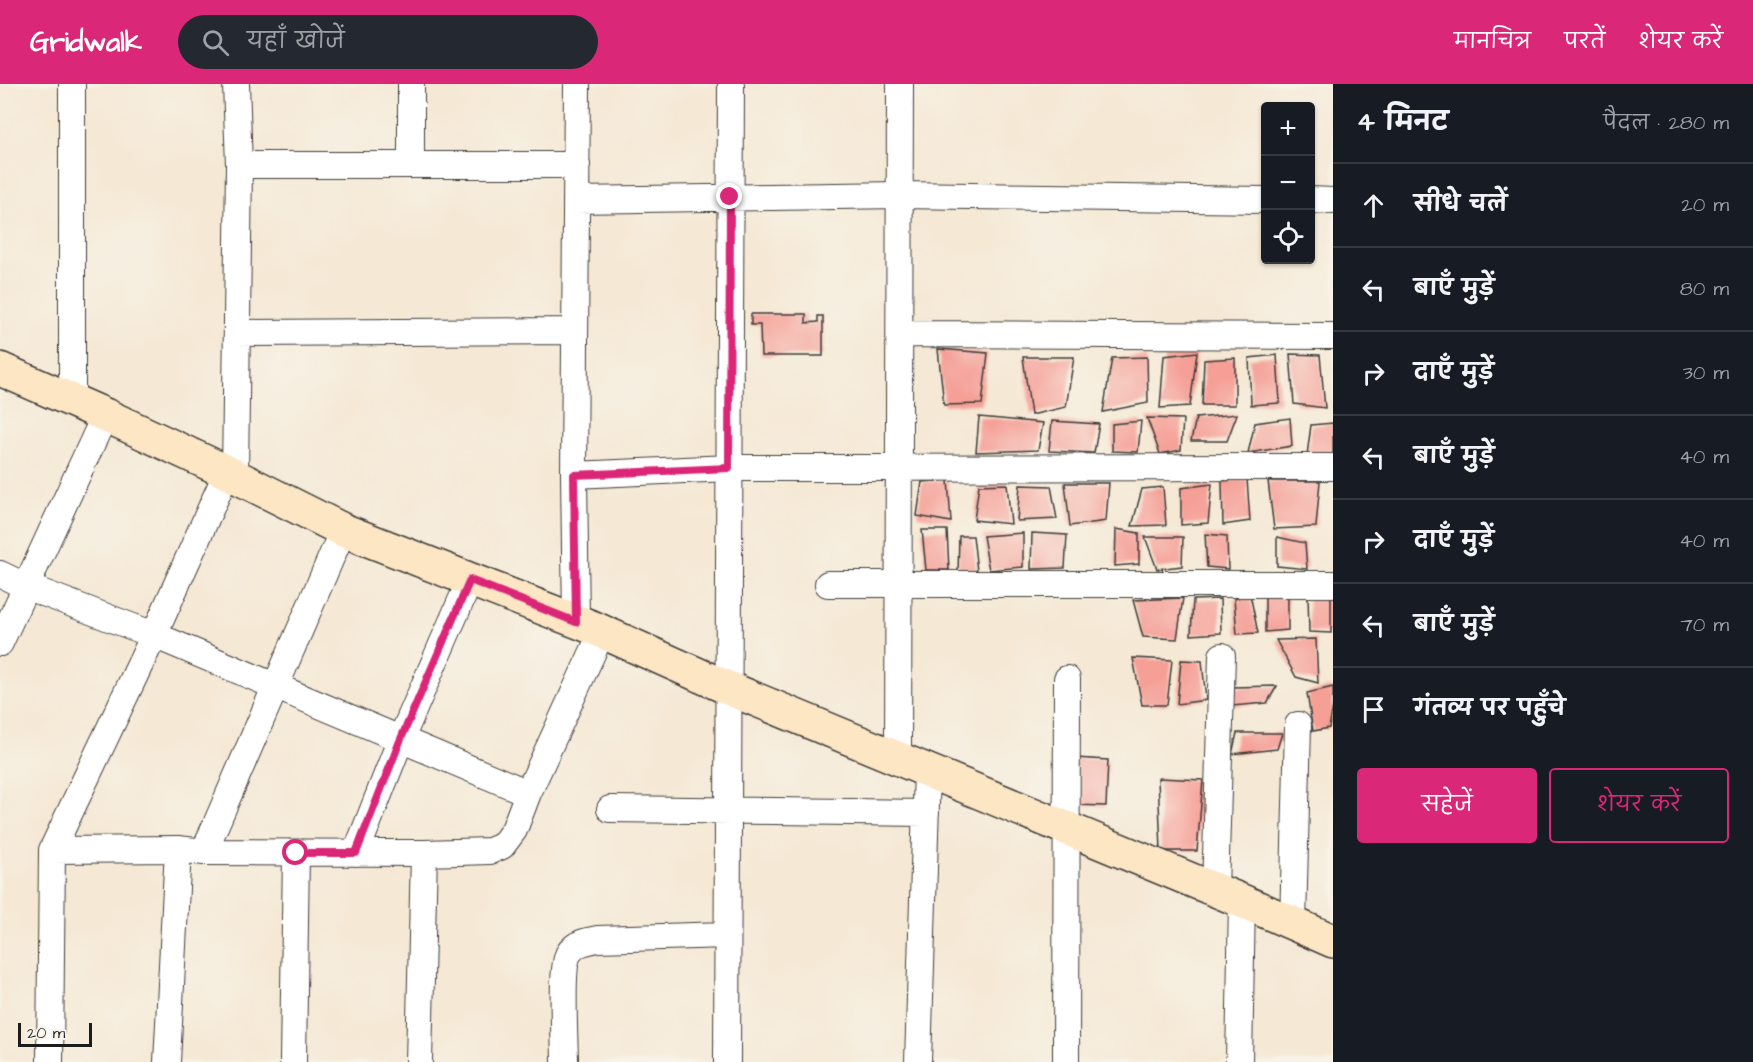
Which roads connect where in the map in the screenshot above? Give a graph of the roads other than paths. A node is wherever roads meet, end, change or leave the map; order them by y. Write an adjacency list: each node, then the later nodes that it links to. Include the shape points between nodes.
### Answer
1 (72, 84): 21 (street)
2 (236, 84): 8 (street)
3 (411, 84): 7 (street)
4 (577, 84): 9 (street)
5 (731, 84): 11 (street)
6 (900, 84): 10 (street)
7 (411, 164): 8 (street); 9 (street)
8 (239, 165): 17 (street)
9 (577, 165): 12 (street)
10 (900, 195): 11 (street); 13 (street); 18 (street)
11 (730, 197): 12 (street); 24 (street)
12 (576, 200): 16 (street)
13 (1261, 200)
14 (1315, 200): 15 (street)
15 (1333, 201)
16 (575, 331): 17 (street); 27 (street)
17 (237, 333): 26 (street)
18 (900, 334): 19 (street); 25 (street)
19 (1333, 336)
20 (0, 369): 21 (street)
21 (72, 401): 22 (street)
22 (105, 415): 26 (street); 34 (street)
23 (1333, 467): 25 (street)
24 (729, 468): 25 (street); 27 (street); 41 (street)
25 (899, 468): 32 (street)
26 (231, 474): 28 (street); 36 (street)
27 (574, 475): 35 (street)
28 (343, 530): 30 (street); 40 (street)
29 (0, 574): 34 (street)
30 (470, 580): 35 (street); 43 (street)
31 (828, 584): 32 (street)
32 (898, 584): 33 (street); 44 (street)
33 (1333, 584)
34 (25, 586): 36 (street); 37 (street)
35 (589, 627): 41 (street); 45 (street)
36 (154, 635): 40 (street); 51 (street)
37 (0, 643)
38 (1222, 656): 56 (street)
39 (1067, 679): 49 (street)
40 (275, 687): 43 (street); 52 (street)
41 (728, 688): 44 (street); 47 (street)
42 (1298, 725): 57 (street)
43 (400, 741): 45 (street); 54 (street)
44 (912, 765): 48 (street); 49 (street)
45 (528, 793): 55 (street, via 514,830 502,846 490,851)
46 (610, 809): 47 (street)
47 (727, 811): 48 (street); 58 (street)
48 (926, 813): 66 (street)
49 (1067, 828): 56 (street); 67 (street)
50 (178, 849): 51 (street); 52 (street); 61 (street)
51 (52, 850): 60 (street)
52 (204, 852): 53 (street)
53 (296, 853): 54 (street); 62 (street)
54 (356, 853): 55 (street)
55 (424, 853): 63 (street)
56 (1228, 895): 57 (street); 68 (street)
57 (1293, 924): 59 (street)
58 (726, 935): 64 (street, via 598,939 573,948 566,959 564,979); 65 (street)
59 (1333, 941)
60 (50, 1062)
61 (167, 1062)
62 (293, 1062)
63 (419, 1062)
64 (565, 1062)
65 (727, 1062)
66 (918, 1062)
67 (1066, 1062)
68 (1239, 1062)

